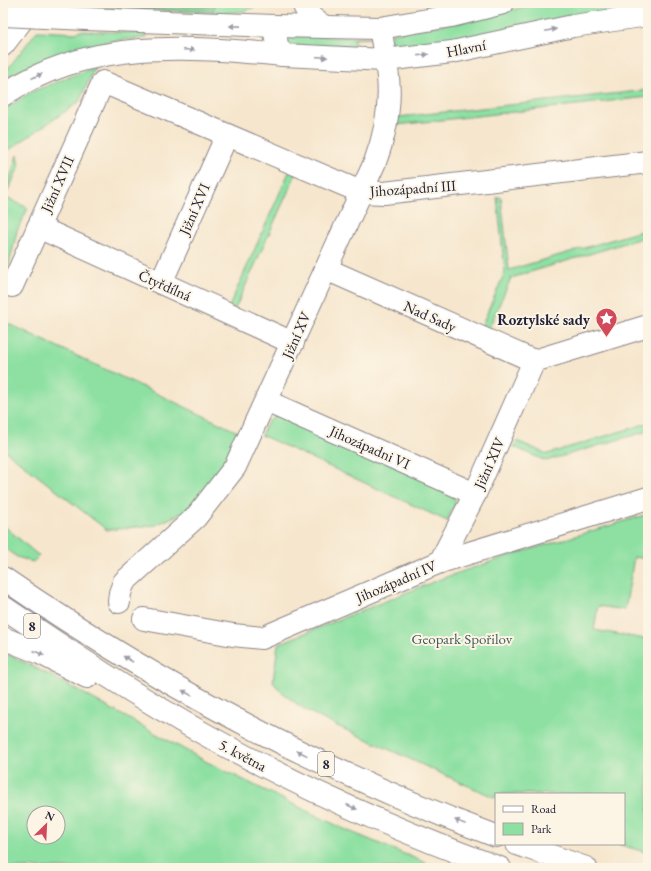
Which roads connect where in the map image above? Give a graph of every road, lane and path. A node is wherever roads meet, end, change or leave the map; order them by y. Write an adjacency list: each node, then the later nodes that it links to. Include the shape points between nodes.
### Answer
1 (35, 3): 10 (main road)
2 (292, 3): 7 (main road)
3 (304, 3): 8 (main road, via 310,16)
4 (503, 3): 9 (main road, via 451,16)
5 (3, 15): 7 (main road, one-way to 5, bridge)
6 (648, 15): 13 (main road, Hlavní, one-way to 6, via 452,52 573,26)
7 (274, 26): 8 (main road); 11 (main road, via 256,44); 12 (main road, via 276,41)
8 (326, 27): 9 (main road)
9 (380, 28): 13 (main road, Jižní XV)
10 (3, 45)
11 (240, 51): 12 (main road, Hlavní); 15 (main road, Hlavní, one-way to 11, via 50,70 106,53 150,49)
12 (283, 55): 13 (main road, Hlavní, one-way to 13)
13 (385, 60): 18 (main road, Jižní XV, via 388,77 386,122 375,162)
14 (103, 82): 16 (main road, Jihozápadní III); 19 (main road, Jižní XVII)
15 (3, 95)
16 (227, 135): 18 (main road, Jihozápadní III); 21 (main road, Jižní XVI)
17 (648, 162): 18 (main road, Jihozápadní III, via 384,193)
18 (361, 192): 20 (main road, Jižní XV)
19 (38, 227): 21 (main road, Čtyřdílná); 22 (main road, Jižní XVII)
20 (326, 270): 24 (main road, Jižní XV); 25 (main road, Nad Sady)
21 (161, 283): 24 (main road, Čtyřdílná)
22 (12, 286)
23 (648, 326): 25 (main road)
24 (292, 343): 26 (main road, Jižní XV)
25 (534, 361): 27 (main road, Jižní XIV)
26 (266, 401): 27 (main road, Jihozápadni VI); 31 (main road, Jižní XV, via 235,467 196,517 124,582)
27 (475, 494): 29 (main road, Jižní XIV)
28 (648, 498): 29 (main road, Jihozápadní IV)
29 (440, 562): 33 (main road, Jihozápadní IV, via 262,638)
30 (3, 578): 36 (main road, 5. května / 8, one-way to 30, via 386,792 234,718 125,657)
31 (119, 602)
32 (3, 607): 35 (main road, 5. května / 8, via 98,670)
33 (144, 619)
34 (3, 638): 35 (main road, one-way to 35, via 40,653)
35 (207, 736): 38 (main road, 5. května / 8, one-way to 38, via 280,774 373,817)
36 (495, 836)
37 (520, 845): 39 (main road)
38 (500, 868)
39 (586, 868)

